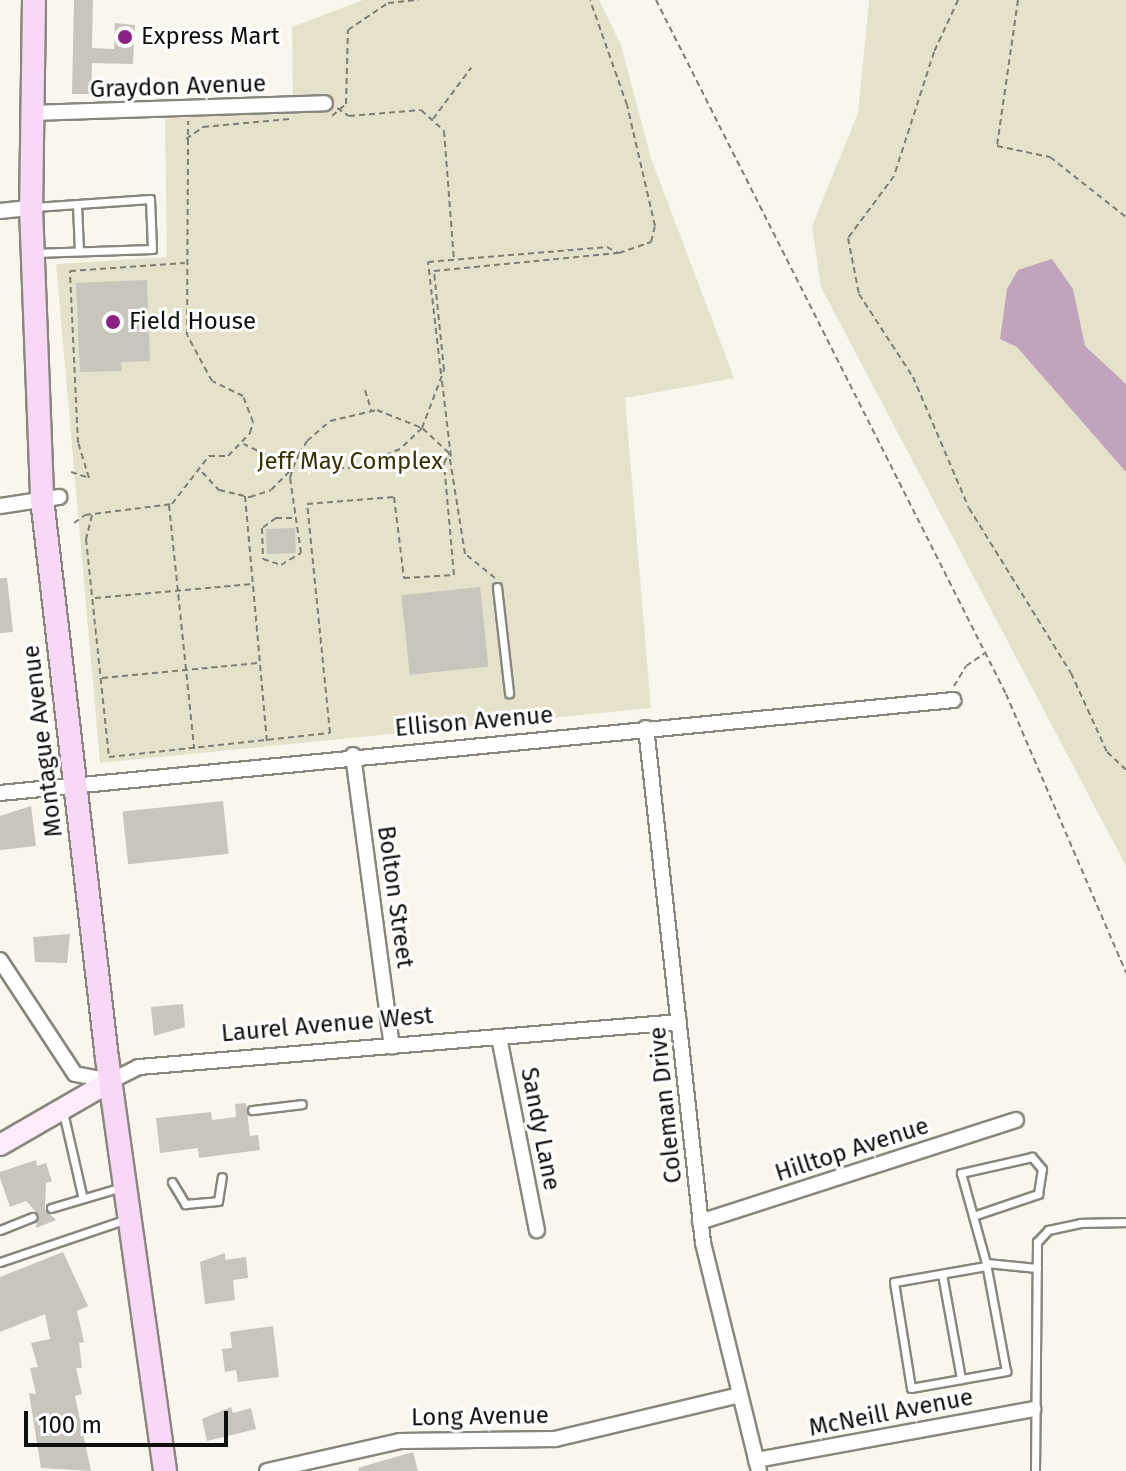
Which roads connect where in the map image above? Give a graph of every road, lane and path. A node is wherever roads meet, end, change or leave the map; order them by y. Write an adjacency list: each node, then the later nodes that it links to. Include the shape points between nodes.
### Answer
1 (34, 0): 11 (main road, Montague Avenue)
2 (419, 0): 8 (path, via 388,3 348,30)
3 (590, 0): 23 (path, via 627,105 655,226 647,246)
4 (656, 0): 47 (path)
5 (958, 0): 57 (path, via 934,52 894,176 848,238 859,294 913,377 969,508 1071,673 1107,752)
6 (1018, 0): 20 (path, via 997,146 1050,157)
7 (471, 68): 15 (path)
8 (344, 109): 9 (path); 9 (path); 15 (path, via 349,116 421,110)
9 (323, 110): 11 (street, Graydon Avenue)
10 (296, 111): 12 (path)
11 (31, 113): 18 (main road, Montague Avenue)
12 (237, 115)
13 (305, 118): 16 (path, via 203,127)
14 (193, 119): 16 (path, via 185,126)
15 (432, 120): 24 (path, via 444,131)
16 (185, 140): 25 (path)
17 (77, 204): 18 (lane); 21 (lane); 21 (lane, via 150,199 152,249)
18 (31, 208): 19 (street); 22 (main road, Montague Avenue)
19 (0, 211)
20 (1126, 217)
21 (79, 251): 22 (lane)
22 (32, 253): 37 (main road, Montague Avenue)
23 (619, 253): 24 (path, via 607,247); 26 (path, via 434,271)
24 (454, 260): 26 (path, via 428,262)
25 (186, 263): 30 (path, via 190,345 212,381 234,388 250,409 253,422); 35 (path, via 70,271 78,443 89,478)
26 (441, 375): 29 (path); 32 (path)
27 (365, 390): 28 (path)
28 (371, 411): 29 (path); 33 (path, via 330,421 307,441)
29 (422, 428): 31 (path); 33 (path, via 400,449 354,468)
30 (244, 444): 33 (path); 34 (path, via 228,456 209,456)
31 (449, 453): 32 (path); 54 (path, via 444,463 454,575 404,578 394,497 307,504 330,733)
32 (452, 467): 44 (path, via 465,554 493,570)
33 (293, 468): 36 (path, via 271,490); 41 (path)
34 (202, 471): 36 (path, via 219,490); 38 (path)
35 (71, 472)
36 (245, 496): 43 (path)
37 (51, 498): 39 (street); 58 (main road, Montague Avenue)
38 (169, 504): 40 (path); 45 (path)
39 (0, 506)
40 (92, 515): 42 (path); 46 (path, via 86,539)
41 (292, 518): 41 (path, via 301,553 281,565 263,559 262,528 276,518)
42 (74, 523)
43 (253, 583): 45 (path); 48 (path)
44 (497, 587): 51 (lane)
45 (178, 591): 46 (path); 49 (path)
46 (92, 598): 50 (path)
47 (985, 653): 52 (path, via 960,674); 61 (path)
48 (260, 663): 49 (path); 54 (path)
49 (186, 670): 50 (path); 55 (path)
50 (101, 678): 55 (path, via 109,757)
51 (509, 693)
52 (953, 700): 53 (street, Ellison Avenue)
53 (646, 728): 56 (street, Ellison Avenue); 62 (street, Coleman Drive)
54 (267, 741): 55 (path)
55 (194, 751)
56 (353, 755): 58 (street, Ellison Avenue); 64 (street, Bolton Street)
57 (1126, 770)
58 (75, 787): 59 (street, Ellison Avenue); 65 (main road, Montague Avenue)
59 (0, 793)
60 (0, 960): 65 (street, via 75,1074)
61 (1126, 973)
62 (679, 1022): 63 (street, Laurel Avenue West); 79 (street, Coleman Drive)
63 (499, 1037): 64 (street, Laurel Avenue West); 82 (street, Sandy Lane)
64 (392, 1046): 65 (street, Laurel Avenue West, via 139,1067)
65 (111, 1081): 68 (street, Laurel Avenue West); 73 (main road, Montague Avenue)
66 (302, 1104): 67 (lane)
67 (252, 1110)
68 (63, 1112): 70 (street, Laurel Avenue West); 74 (lane)
69 (1016, 1120): 79 (street, Hilltop Avenue)
70 (0, 1145)
71 (222, 1177): 72 (lane, via 218,1201 185,1204)
72 (172, 1182)
73 (125, 1187): 74 (lane); 78 (main road, Montague Avenue)
74 (82, 1195): 75 (lane)
75 (51, 1208)
76 (973, 1216): 76 (lane, via 961,1173 1032,1157 1042,1169 1038,1194); 84 (lane)
77 (32, 1217): 81 (lane)
78 (129, 1219): 83 (lane); 91 (main road, Montague Avenue)
79 (700, 1222): 88 (street, Coleman Drive)
80 (1126, 1222): 85 (lane, via 1048,1230 1037,1242)
81 (0, 1230)
82 (537, 1230)
83 (0, 1262)
84 (986, 1264): 85 (lane); 86 (lane); 87 (lane, via 1006,1371)
85 (1037, 1268): 89 (lane)
86 (942, 1274): 87 (lane); 87 (lane, via 894,1282 911,1388)
87 (961, 1379)
88 (740, 1395): 90 (street, Coleman Drive); 92 (street, Long Avenue, via 555,1439 400,1441)
89 (1033, 1409): 90 (street, McNeill Avenue); 93 (lane)
90 (758, 1466)
91 (165, 1471)
92 (267, 1471)
93 (1035, 1471)

